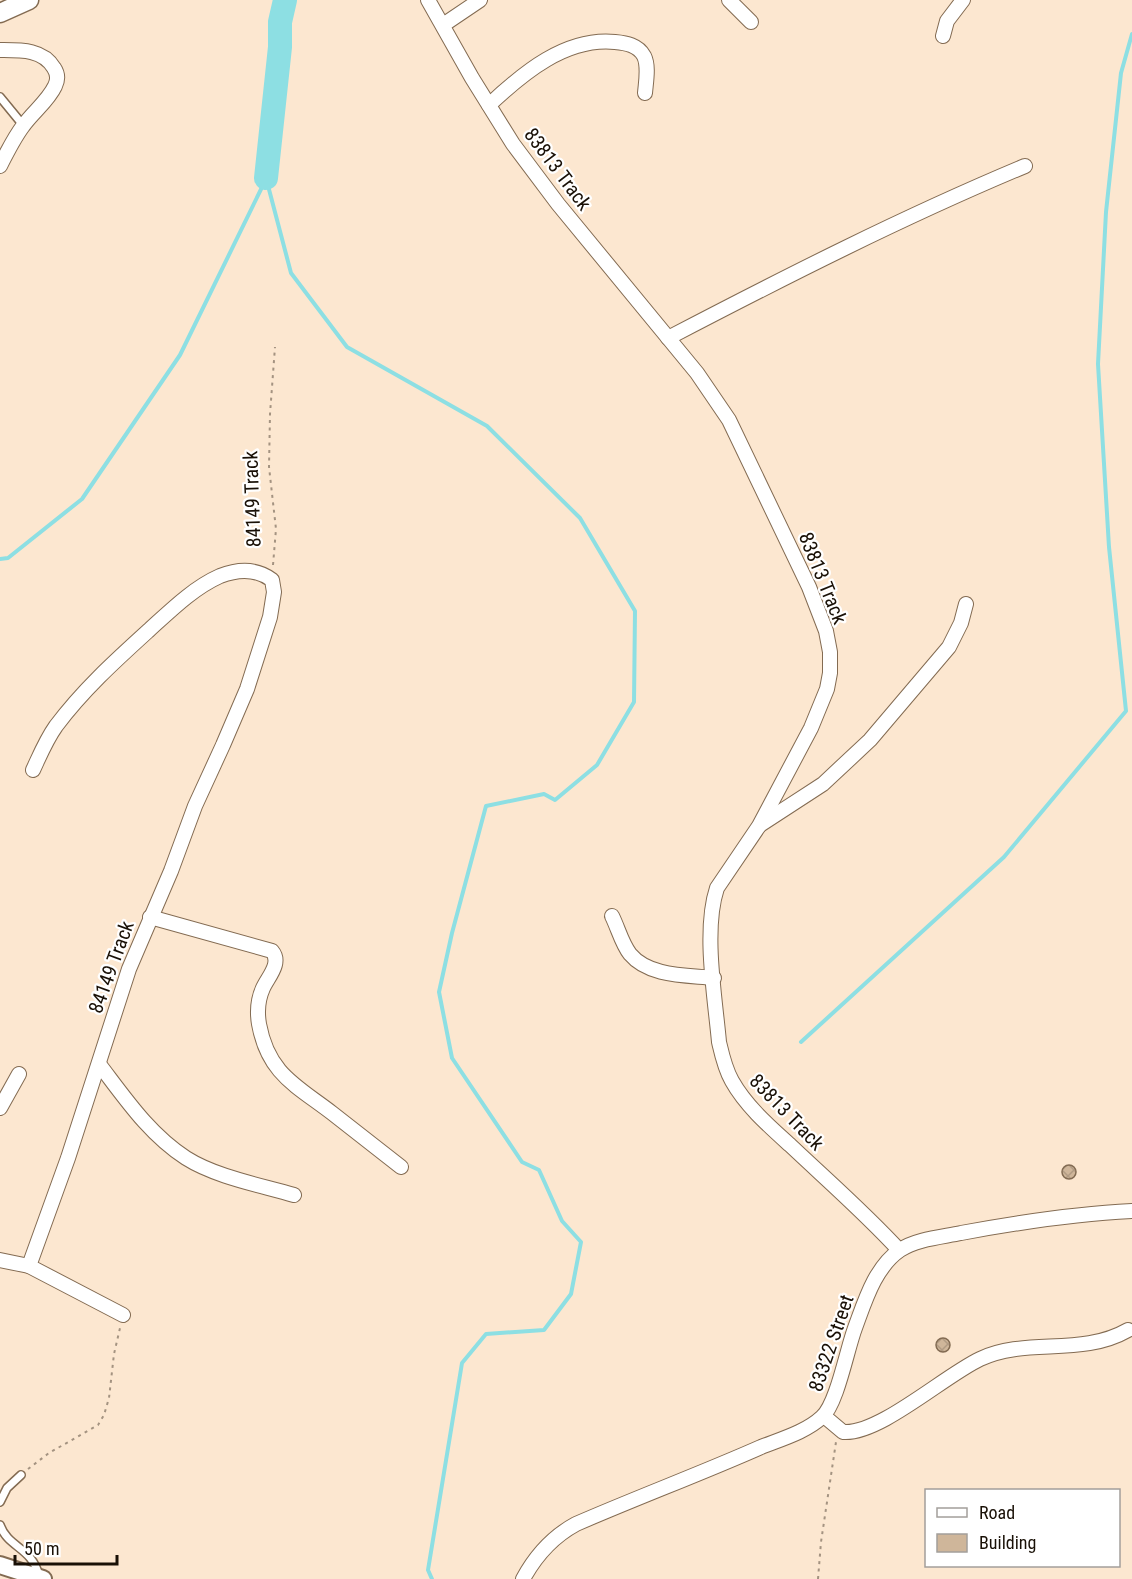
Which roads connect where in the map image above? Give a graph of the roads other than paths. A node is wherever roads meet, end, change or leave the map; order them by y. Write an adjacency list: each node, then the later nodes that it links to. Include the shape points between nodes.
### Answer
1 (29, 0): 6 (main road)
2 (428, 0): 8 (street, 83813 Track)
3 (480, 0): 8 (street)
4 (729, 0): 7 (street)
5 (963, 0): 9 (street, via 947,21)
6 (0, 13)
7 (751, 22)
8 (443, 25): 13 (street, 83813 Track)
9 (943, 36)
10 (0, 50): 14 (street, via 42,56 57,74 53,90)
11 (645, 93): 13 (street, via 646,63 638,49 621,43 592,42 532,68)
12 (0, 97): 14 (lane)
13 (489, 105): 17 (street, 83813 Track, via 558,204)
14 (23, 125): 15 (street)
15 (0, 166)
16 (1025, 166): 17 (street, via 763,288)
17 (668, 338): 20 (street, 83813 Track, via 713,396 746,454 810,588 830,652 830,674 821,705)
18 (966, 604): 20 (street, via 949,647 870,740 823,784)
19 (33, 770): 22 (street, 84149 Track, via 54,729 81,695 192,593 221,576 242,570 258,571 272,580 270,617 246,689)
20 (759, 826): 23 (street, 83813 Track, via 712,901)
21 (612, 916): 23 (street, via 630,954 641,963 667,972)
22 (150, 917): 24 (street, 84149 Track); 27 (street, via 273,951 276,962 263,988 258,1014 263,1040 274,1064 293,1086)
23 (714, 978): 30 (street, 83813 Track, via 719,1042 731,1080 741,1095)
24 (99, 1064): 28 (street, via 139,1116 187,1158 212,1170); 32 (street, 84149 Track)
25 (19, 1074): 26 (street)
26 (0, 1108)
27 (401, 1167)
28 (294, 1195)
29 (1132, 1211): 30 (street, via 1023,1221 932,1239)
30 (899, 1250): 35 (street, 83322 Street, via 872,1286)
31 (0, 1260): 32 (street)
32 (29, 1266): 33 (street)
33 (123, 1315)
34 (1128, 1330): 35 (street, via 1082,1346 1012,1350 982,1358 872,1426 850,1433 838,1430)
35 (824, 1416): 41 (street, 83322 Street, via 806,1428 561,1532 532,1563)
36 (21, 1475): 37 (lane, via 7,1488)
37 (0, 1502)
38 (0, 1525): 40 (lane, via 7,1537 30,1556)
39 (0, 1565): 40 (street)
40 (41, 1579)
41 (523, 1579)

